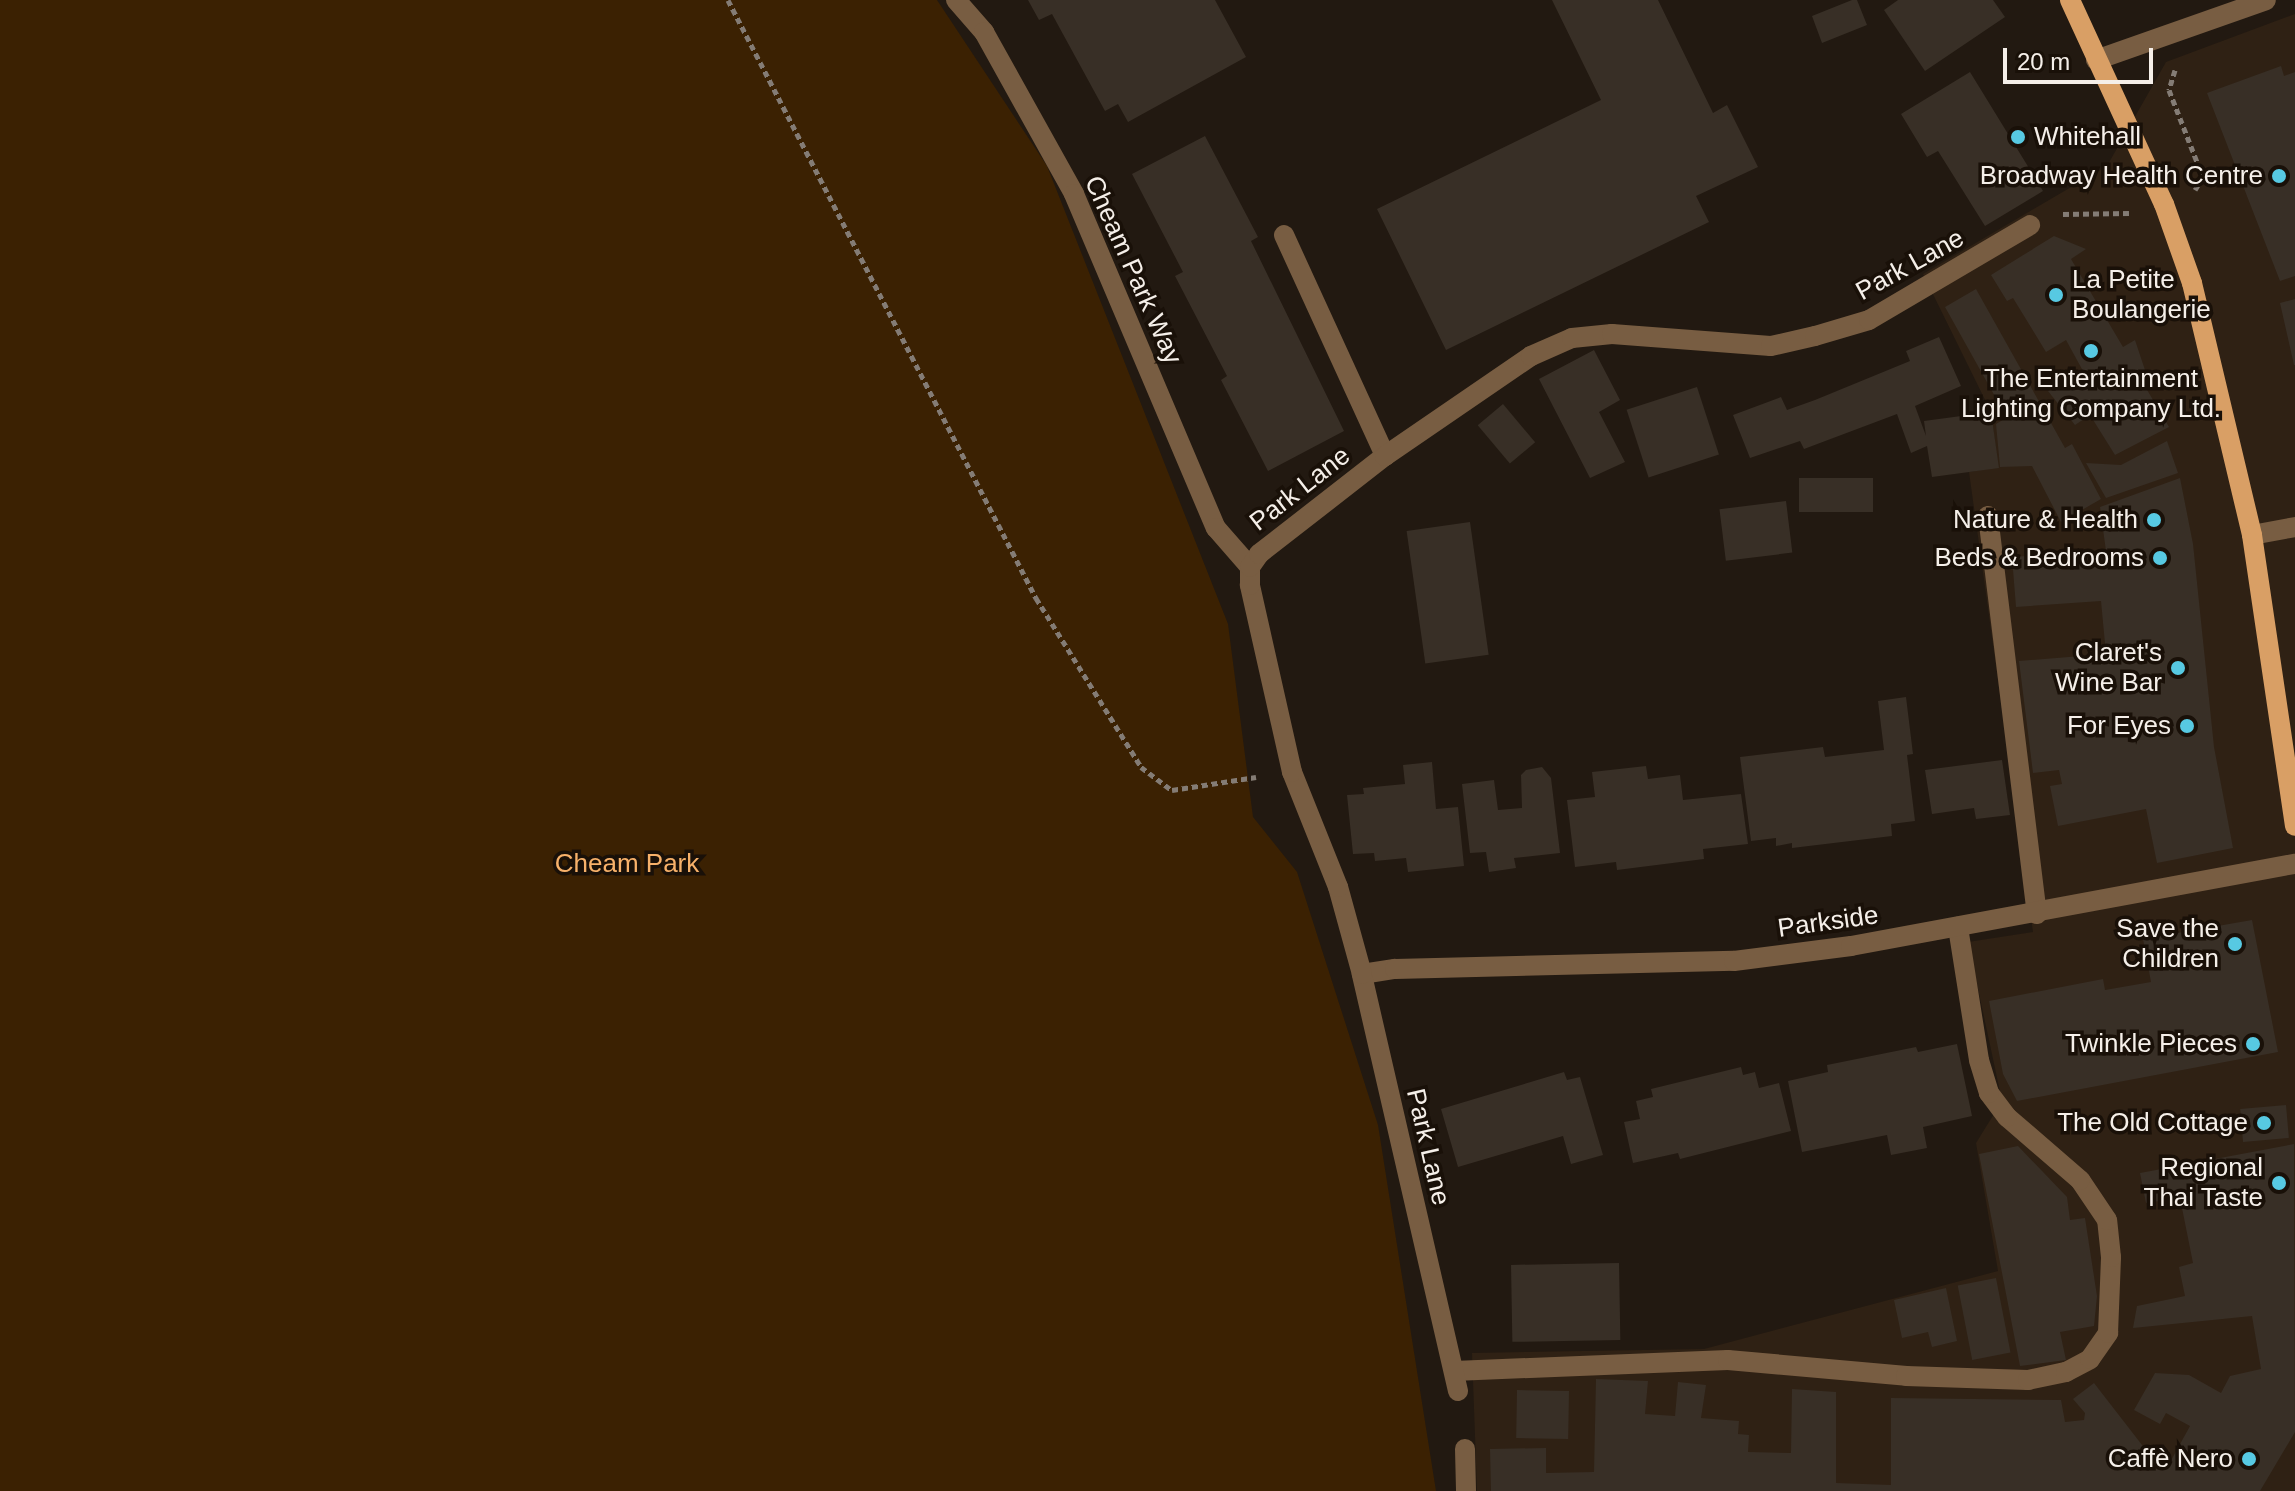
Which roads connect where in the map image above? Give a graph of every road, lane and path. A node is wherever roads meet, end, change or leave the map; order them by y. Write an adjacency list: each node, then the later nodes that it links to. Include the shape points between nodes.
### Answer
1 (728, 0): 16 (path, via 1036,598 1141,767 1172,790)
2 (956, 0): 15 (street, Cheam Park Way, via 984,32 1074,194 1216,528)
3 (2070, 0): 5 (main road)
4 (2266, 0): 5 (street)
5 (2096, 60): 14 (main road, via 2180,241)
6 (2176, 69): 7 (path, via 2169,90 2203,177)
7 (2195, 190)
8 (2137, 213): 9 (path, via 2049,214)
9 (2030, 225): 11 (street, Park Lane, via 1869,320 1815,336 1771,346 1612,334 1572,338 1531,356)
10 (1284, 235): 11 (street)
11 (1385, 456): 15 (street, Park Lane, via 1259,554)
12 (1988, 516): 19 (street)
13 (2295, 527): 14 (street)
14 (2252, 535): 17 (main road)
15 (1250, 567): 16 (street, Park Lane)
16 (1292, 772): 21 (street, Park Lane, via 1338,887)
17 (2295, 826)
18 (2295, 864): 19 (street, Parkside)
19 (2037, 914): 20 (street, Parkside)
20 (1958, 927): 21 (street, Parkside, via 1734,961); 21 (street, Park Lane, via 1989,1093 2007,1117 2080,1180 2107,1220 2108,1333 2090,1359 2066,1372 2028,1380 1906,1376 1728,1360 1456,1381)
21 (1362, 974)
22 (1465, 1449): 23 (street)
23 (1466, 1491)

